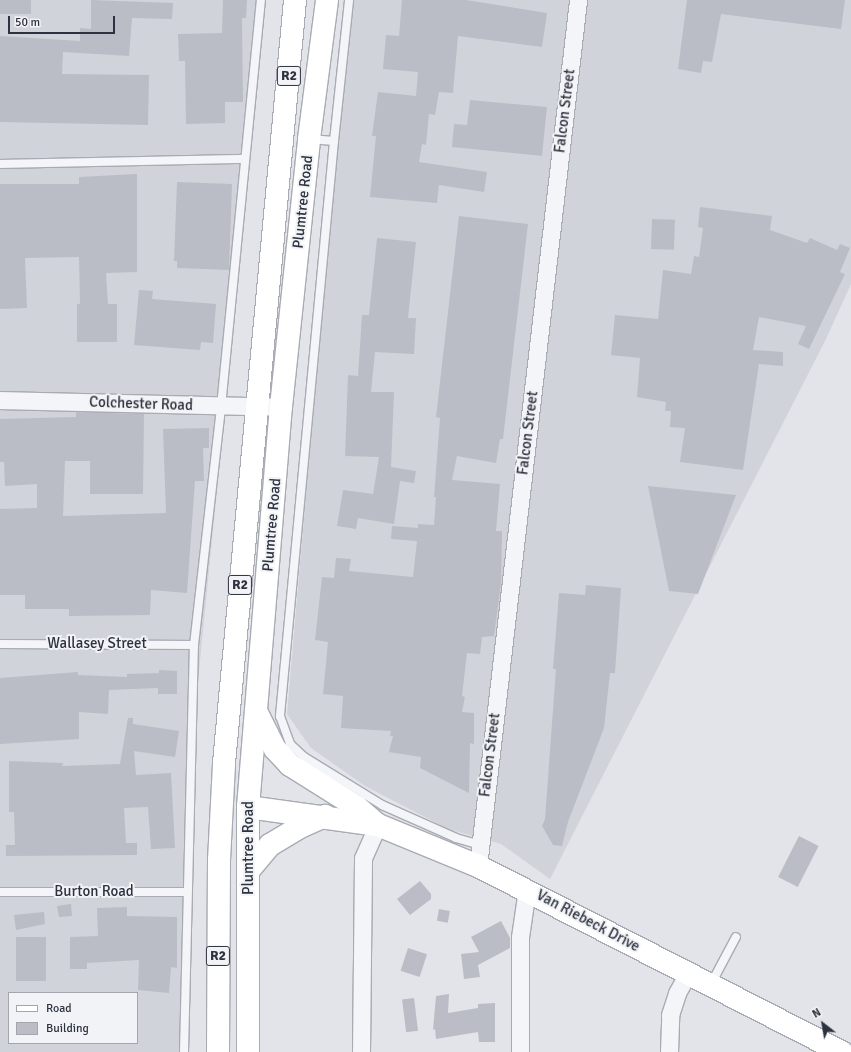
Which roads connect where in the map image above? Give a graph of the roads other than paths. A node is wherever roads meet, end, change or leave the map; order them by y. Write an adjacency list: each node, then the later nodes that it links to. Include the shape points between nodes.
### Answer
1 (261, 0): 8 (lane)
2 (295, 0): 12 (main road, Plumtree Road / R2)
3 (327, 0): 6 (main road, Plumtree Road / R2)
4 (349, 0): 7 (lane)
5 (578, 0): 21 (street, Falcon Street)
6 (309, 139): 7 (lane); 13 (main road, Plumtree Road / R2)
7 (334, 141): 21 (lane, via 280,716 290,744 304,757 382,805 456,838)
8 (245, 159): 9 (lane); 11 (lane)
9 (0, 164)
10 (0, 400): 11 (street, Colchester Road)
11 (221, 407): 12 (street, Colchester Road); 15 (lane)
12 (256, 408): 13 (street, Colchester Road); 17 (main road, Plumtree Road / R2)
13 (281, 408): 16 (main road, Plumtree Road / R2)
14 (0, 644): 15 (lane, Wallasey Street)
15 (194, 645): 27 (lane)
16 (256, 711): 18 (main road, Plumtree Road / R2); 20 (main road, via 275,749 290,765 357,806)
17 (224, 764): 18 (main road, via 233,787); 22 (main road, Plumtree Road / R2)
18 (248, 807): 19 (main road, Van Riebeck Drive); 22 (main road, via 234,825); 24 (main road, Plumtree Road / R2)
19 (325, 816): 20 (main road, Van Riebeck Drive); 24 (main road, via 270,845)
20 (378, 825): 23 (main road, Van Riebeck Drive); 34 (street, via 363,858)
21 (480, 845): 23 (street, Falcon Street)
22 (219, 860): 32 (main road, Plumtree Road / R2)
23 (478, 866): 25 (main road, Van Riebeck Drive)
24 (249, 870): 33 (main road, Plumtree Road / R2)
25 (528, 889): 29 (main road, Van Riebeck Drive); 35 (street, via 520,937)
26 (0, 892): 27 (lane, Burton Road)
27 (188, 892): 31 (lane)
28 (736, 937): 30 (lane)
29 (688, 973): 30 (main road, Van Riebeck Drive); 36 (street, via 677,993 670,1015)
30 (711, 985): 37 (main road, Van Riebeck Drive)
31 (184, 1052)
32 (218, 1052)
33 (248, 1052)
34 (361, 1052)
35 (520, 1052)
36 (669, 1052)
37 (842, 1052)

